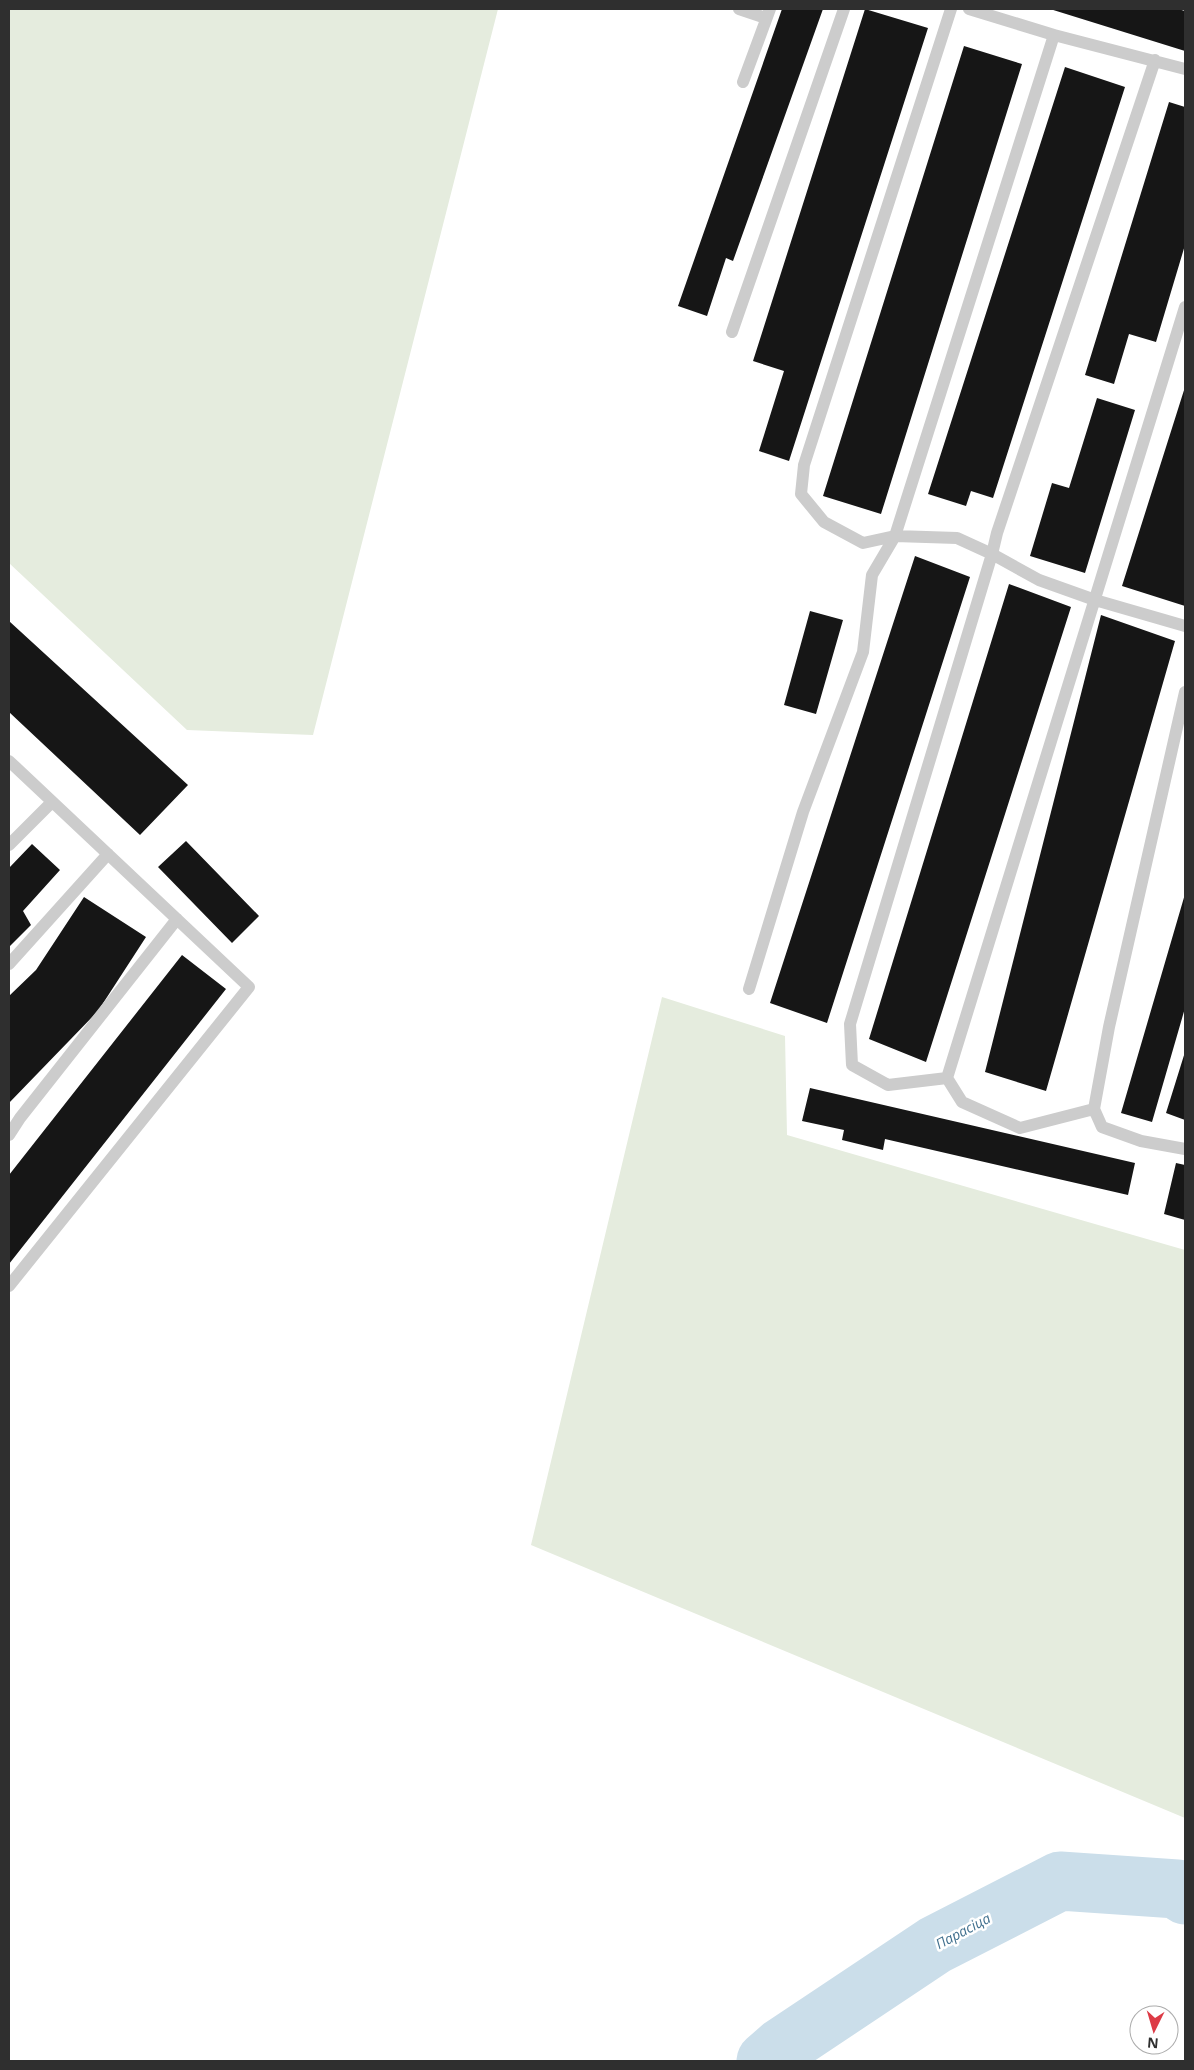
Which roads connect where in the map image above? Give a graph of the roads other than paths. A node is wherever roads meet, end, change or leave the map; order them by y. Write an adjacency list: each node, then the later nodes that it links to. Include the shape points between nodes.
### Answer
1 (739, 9): 5 (lane)
2 (844, 9): 11 (lane)
3 (951, 9): 12 (lane, via 804,465 801,494 824,522 863,543)
4 (969, 9): 6 (lane)
5 (768, 14): 9 (lane)
6 (1054, 35): 7 (lane); 12 (lane)
7 (1156, 60): 8 (lane); 13 (lane)
8 (1185, 69)
9 (743, 82)
10 (1185, 307): 14 (lane)
11 (732, 332)
12 (895, 536): 13 (lane, via 957,538); 23 (lane, via 872,575 863,652 803,812)
13 (992, 554): 14 (lane, via 1039,580); 24 (lane, via 850,1024 852,1064 888,1085)
14 (1096, 600): 15 (lane); 24 (lane)
15 (1185, 626)
16 (1185, 692): 25 (lane, via 1109,1027)
17 (9, 761): 18 (lane)
18 (52, 802): 19 (lane); 20 (lane)
19 (9, 846)
20 (108, 854): 21 (lane); 22 (lane)
21 (177, 919): 26 (lane); 28 (lane, via 249,987)
22 (9, 964)
23 (749, 989)
24 (946, 1078): 25 (lane, via 962,1102 1020,1128)
25 (1094, 1109): 27 (lane, via 1102,1127 1141,1141)
26 (9, 1135)
27 (1185, 1149)
28 (9, 1286)

